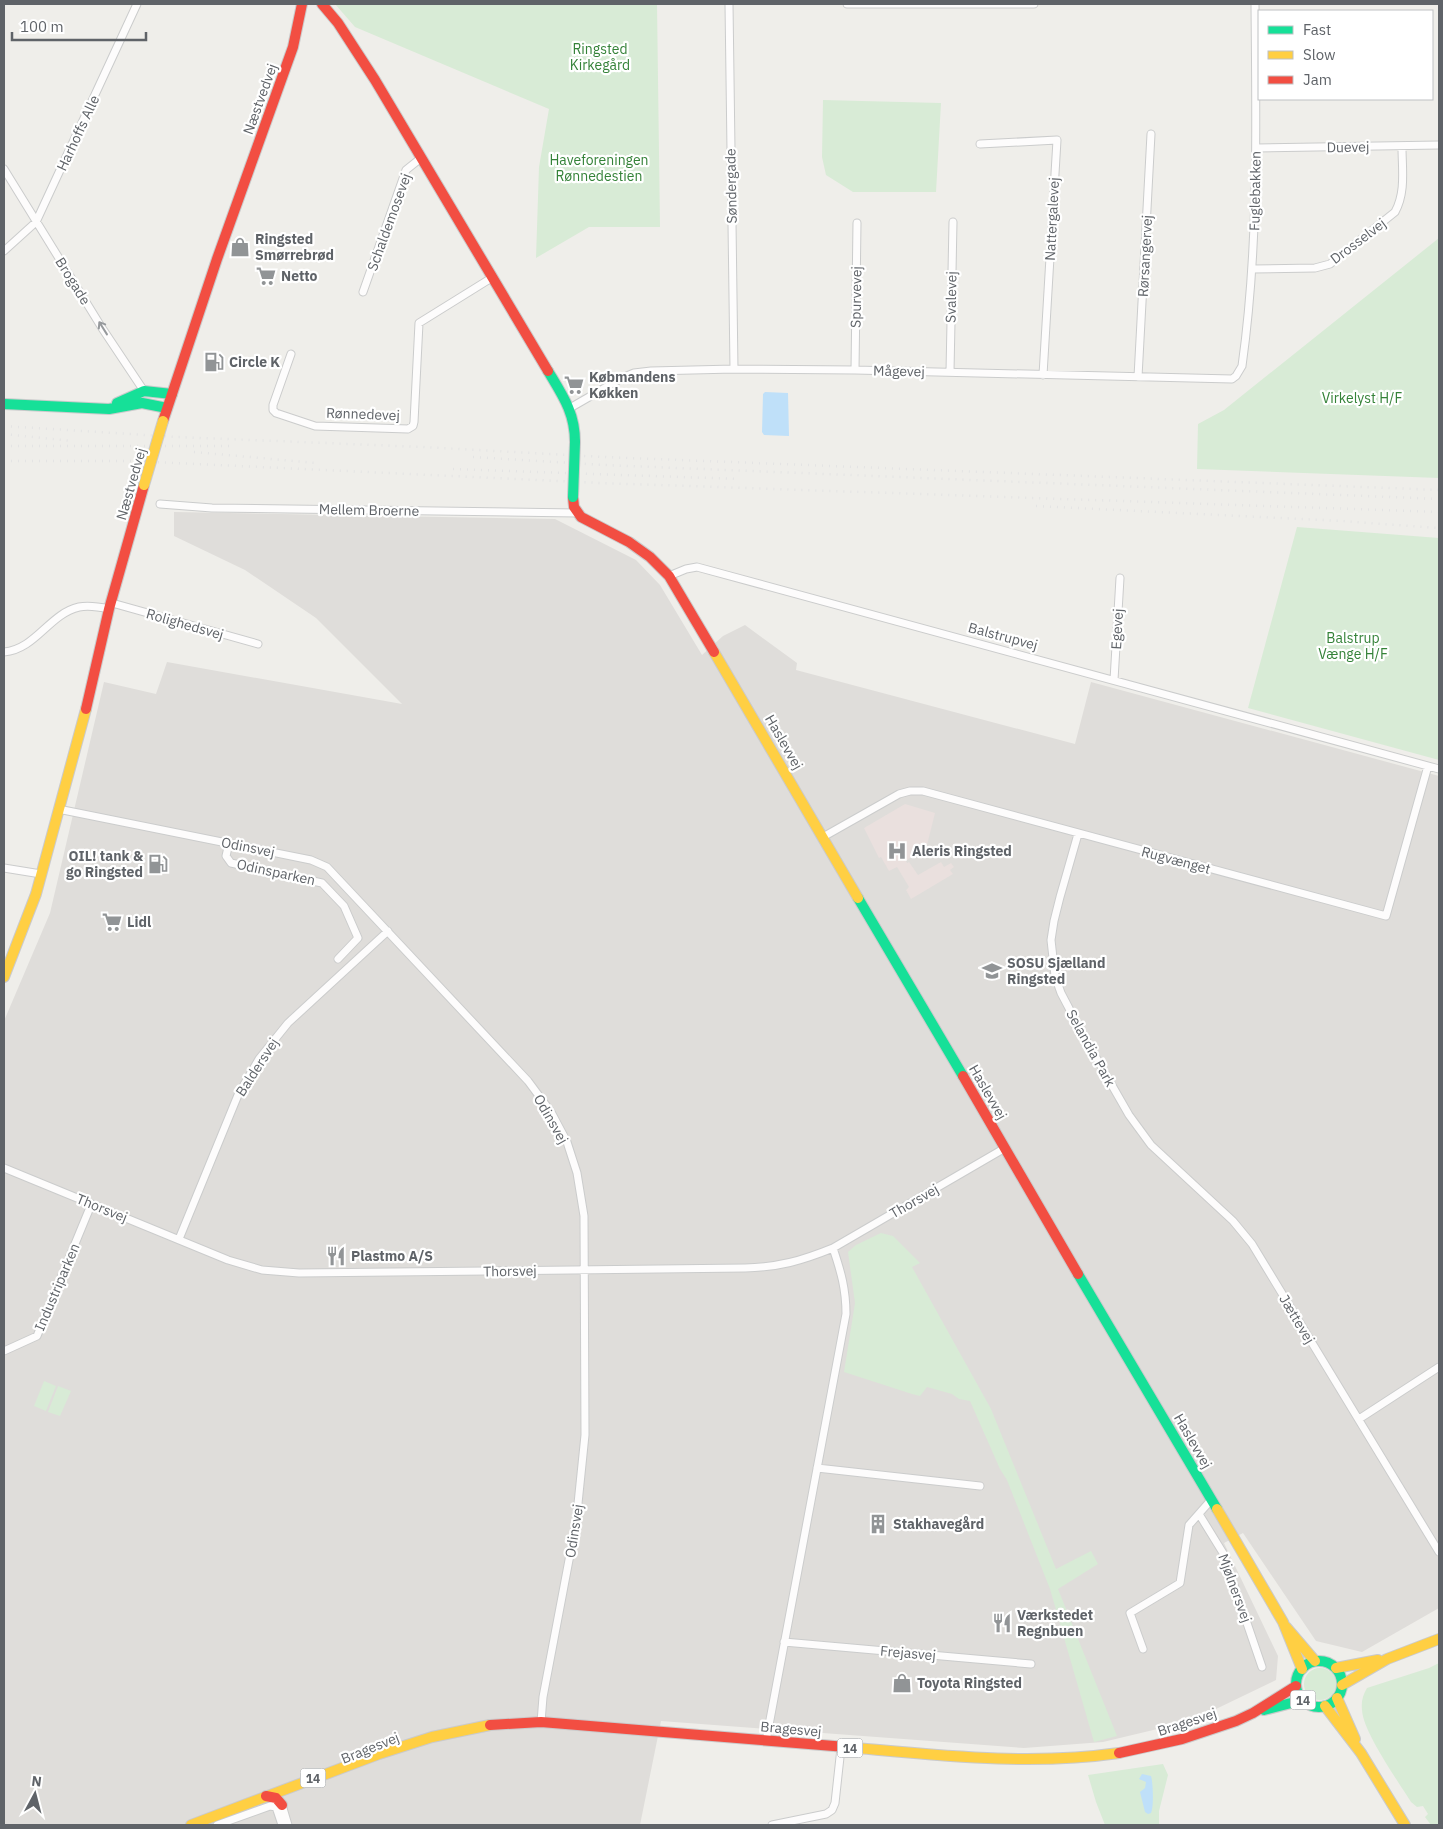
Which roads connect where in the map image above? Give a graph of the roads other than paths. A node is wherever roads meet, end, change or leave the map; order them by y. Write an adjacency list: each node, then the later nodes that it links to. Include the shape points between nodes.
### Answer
1 (137, 4): 17 (street, Harhoffs Alle)
2 (302, 4): 32 (main road, Næstvedvej, via 293,46)
3 (322, 4): 15 (main road, via 352,44)
4 (729, 4): 25 (street, Søndergade)
5 (847, 4): 6 (street)
6 (901, 4): 7 (street)
7 (1027, 4): 8 (street)
8 (1034, 4)
9 (1255, 4): 14 (street, Fuglebakken)
10 (1151, 134): 30 (street, Rørsangervej)
11 (980, 144): 28 (street, Nattergalevej, via 1057,140)
12 (1402, 146): 13 (street, Duevej); 14 (street, Duevej); 21 (street, Drosselvej, via 1402,193 1395,212 1330,264 1315,268)
13 (1439, 146)
14 (1256, 148): 21 (street, Fuglebakken)
15 (421, 158): 22 (main road); 23 (street, Schaldemosevej, via 406,170)
16 (4, 169): 17 (street, Brogade)
17 (36, 222): 20 (street, Harhoffs Alle); 31 (street, Brogade, one-way to 17)
18 (953, 222): 27 (street, Svalevej)
19 (857, 224): 26 (street, Spurvevej)
20 (4, 251)
21 (1253, 269): 29 (street, Fuglebakken, via 1242,366)
22 (493, 277): 24 (street, Rønnedevej, via 419,324 414,422 408,429 315,426 276,413 273,405); 36 (main road)
23 (363, 292)
24 (291, 354)
25 (734, 369): 26 (street, Mågevej); 36 (street, Mågevej, via 634,372)
26 (855, 370): 27 (street, Mågevej)
27 (950, 372): 28 (street, Mågevej)
28 (1043, 375): 30 (street, Mågevej)
29 (1236, 376): 30 (street, Mågevej, via 1228,380)
30 (1138, 377)
31 (144, 392): 32 (main road); 34 (main road, via 119,403)
32 (172, 394): 35 (main road, Næstvedvej)
33 (4, 404): 34 (main road)
34 (89, 408): 35 (main road, via 109,409 142,403)
35 (167, 408): 41 (main road, Næstvedvej, bridge)
36 (570, 408): 38 (main road, bridge, via 576,442 573,497)
37 (160, 504): 38 (street, Mellem Broerne, via 212,508)
38 (577, 513): 39 (main road, via 586,521 629,542)
39 (669, 576): 44 (street, Balstrupvej, via 697,568); 49 (main road, Haslevvej)
40 (1120, 578): 44 (street, Egevej)
41 (111, 606): 42 (street, Rolighedsvej); 43 (street, Rolighedsvej, via 81,606 66,611 22,648); 47 (main road, Næstvedvej)
42 (258, 644)
43 (4, 652)
44 (1114, 680): 45 (street, Balstrupvej)
45 (1428, 766): 46 (street, Balstrupvej); 48 (street, Rugvænget, via 1386,916)
46 (1439, 769)
47 (58, 809): 50 (street, Odinsvej); 52 (main road, Næstvedvej)
48 (1078, 834): 49 (street, Rugvænget, via 923,791 910,791 899,794); 61 (street, Selandia Park, via 1051,940 1055,976 1061,993 1129,1115 1151,1145)
49 (823, 838): 58 (main road, Haslevvej)
50 (229, 843): 53 (street, Odinsvej, via 311,860 327,867); 54 (street, Odinsparken, via 226,856 231,863 322,883)
51 (4, 868): 52 (street)
52 (41, 874): 57 (main road, Næstvedvej)
53 (346, 888): 54 (street); 55 (street, Odinsvej)
54 (336, 898): 56 (street, Odinsparken, via 344,906 358,938)
55 (388, 931): 62 (street, Baldersvej, via 288,1023 259,1059 238,1095); 64 (street, Odinsvej, via 528,1081 551,1112 567,1142 577,1173 584,1216)
56 (338, 959)
57 (4, 977)
58 (1005, 1148): 63 (street, Thorsvej); 70 (main road, Haslevvej)
59 (4, 1168): 60 (street, Thorsvej)
60 (91, 1205): 62 (street, Thorsvej); 65 (street, Industriparken, via 38,1336)
61 (1233, 1221): 67 (street, Jættevej, via 1252,1244)
62 (179, 1239): 64 (street, Thorsvej, via 228,1260 262,1270 299,1273)
63 (833, 1248): 64 (street, Thorsvej, via 773,1267); 68 (street, via 846,1293 846,1314)
64 (584, 1270): 89 (street, Odinsvej, via 585,1435 579,1498)
65 (4, 1351)
66 (1439, 1368): 67 (street)
67 (1359, 1419): 72 (street, Jættevej)
68 (817, 1468): 69 (street); 75 (street)
69 (980, 1486)
70 (1211, 1500): 71 (street); 73 (main road, Haslevvej)
71 (1199, 1514): 76 (street, via 1190,1525 1180,1583 1130,1613); 80 (street, Mjølnersvej, via 1223,1553)
72 (1439, 1552)
73 (1283, 1622): 78 (main road, Haslevvej); 82 (main road, Haslevvej)
74 (1439, 1639): 77 (main road)
75 (784, 1642): 79 (street, Frejasvej); 91 (street)
76 (1143, 1650)
77 (1387, 1659): 81 (main road); 83 (main road)
78 (1315, 1661): 81 (main road, via 1328,1662); 82 (main road)
79 (1031, 1664)
80 (1262, 1667)
81 (1336, 1668): 83 (main road)
82 (1302, 1669): 84 (main road, 14)
83 (1342, 1685): 85 (main road)
84 (1296, 1686): 86 (main road, 14); 88 (main road, Bragesvej)
85 (1337, 1698): 87 (main road, 14); 93 (main road)
86 (1303, 1700): 87 (main road, 14, via 1317,1707); 88 (main road, Bragesvej / 14)
87 (1325, 1706): 93 (main road)
88 (1257, 1711): 92 (main road, Bragesvej / 14, via 1194,1735 1139,1750 1065,1760 1003,1760)
89 (540, 1722): 90 (main road, Bragesvej / 14, via 488,1724); 91 (main road, Bragesvej / 14)
90 (437, 1736): 94 (main road, Bragesvej); 94 (main road, Bragesvej / 14, via 346,1766)
91 (766, 1741): 92 (main road, Bragesvej / 14)
92 (841, 1748): 100 (street, via 832,1810 821,1816)
93 (1361, 1753): 101 (main road)
94 (276, 1800): 95 (main road, Bragesvej / 14); 96 (main road, Bragesvej); 97 (street, Bragesvej, via 270,1806); 98 (street); 99 (street)
95 (191, 1825)
96 (203, 1825)
97 (217, 1825)
98 (282, 1825)
99 (288, 1825)
100 (772, 1825)
101 (1404, 1825)

